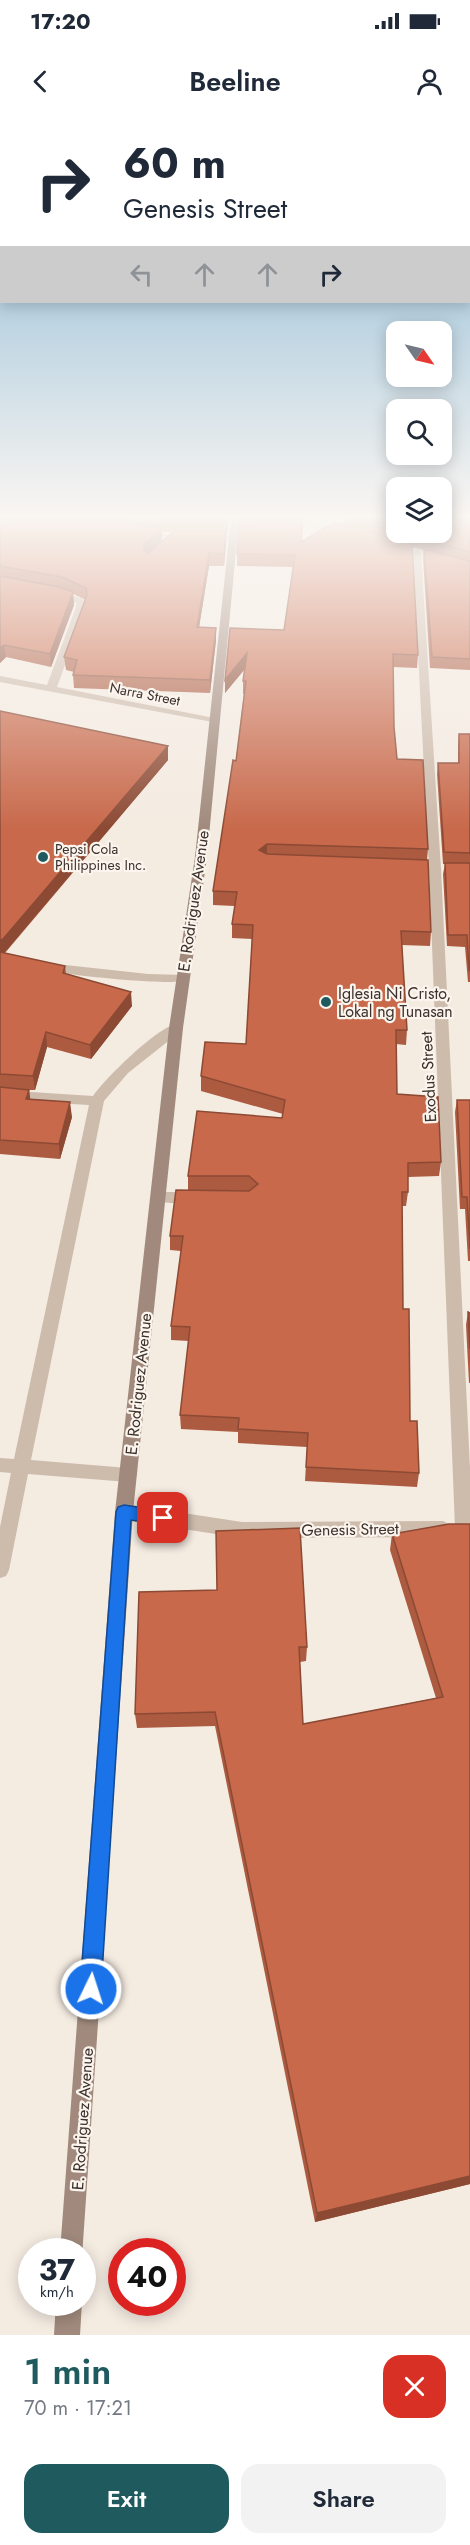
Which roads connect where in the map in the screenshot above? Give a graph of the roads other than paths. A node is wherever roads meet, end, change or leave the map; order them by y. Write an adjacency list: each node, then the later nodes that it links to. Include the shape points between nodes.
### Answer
1 (75, 622): 5 (street)
2 (225, 622): 6 (street, E. Rodriguez Avenue)
3 (421, 622): 18 (street, Exodus Street)
4 (0, 679): 5 (street, Narra Street)
5 (51, 689): 6 (street, Narra Street)
6 (214, 721): 8 (street, E. Rodriguez Avenue, via 201,857)
7 (33, 965): 8 (street)
8 (183, 979): 9 (street, E. Rodriguez Avenue)
9 (176, 1028): 11 (street, via 104,1089); 12 (street, E. Rodriguez Avenue)
10 (0, 1095): 11 (street)
11 (97, 1101): 15 (street)
12 (158, 1197): 13 (street); 16 (street, E. Rodriguez Avenue)
13 (215, 1197)
14 (0, 1465): 15 (street)
15 (21, 1467): 16 (street); 19 (street)
16 (128, 1475): 17 (street, E. Rodriguez Avenue)
17 (124, 1512): 18 (street, Genesis Street, via 242,1530); 20 (street, E. Rodriguez Avenue)
18 (467, 1528)
19 (0, 1570)
20 (73, 2238)
21 (68, 2316): 22 (street)
22 (67, 2335)

